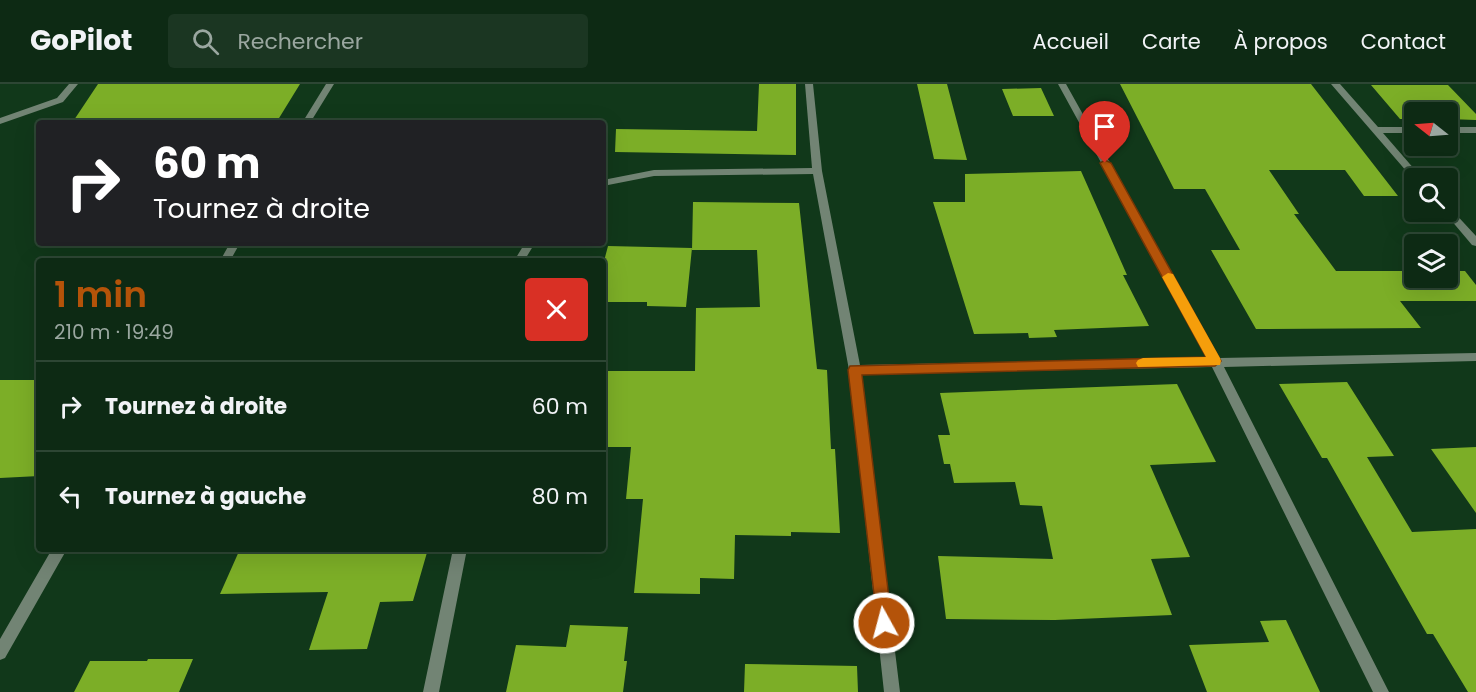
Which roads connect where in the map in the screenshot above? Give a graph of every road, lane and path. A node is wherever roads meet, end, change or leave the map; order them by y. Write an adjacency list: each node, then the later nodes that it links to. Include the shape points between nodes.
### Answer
1 (74, 84): 7 (street, via 60,100)
2 (330, 84): 6 (street)
3 (809, 84): 13 (street)
4 (1062, 84): 18 (street)
5 (1335, 84): 8 (street)
6 (308, 120)
7 (0, 121)
8 (1375, 130): 9 (street); 12 (street)
9 (1404, 130)
10 (1458, 130): 11 (street)
11 (1476, 130)
12 (1409, 168)
13 (817, 171): 14 (street, via 654,173); 19 (street)
14 (606, 182)
15 (1458, 222): 16 (street)
16 (1476, 243)
17 (1476, 357): 18 (street)
18 (1215, 361): 19 (street); 25 (street)
19 (855, 370): 24 (street)
20 (58, 552): 22 (street)
21 (459, 552): 23 (street)
22 (0, 653)
23 (431, 692)
24 (892, 692)
25 (1381, 692)

